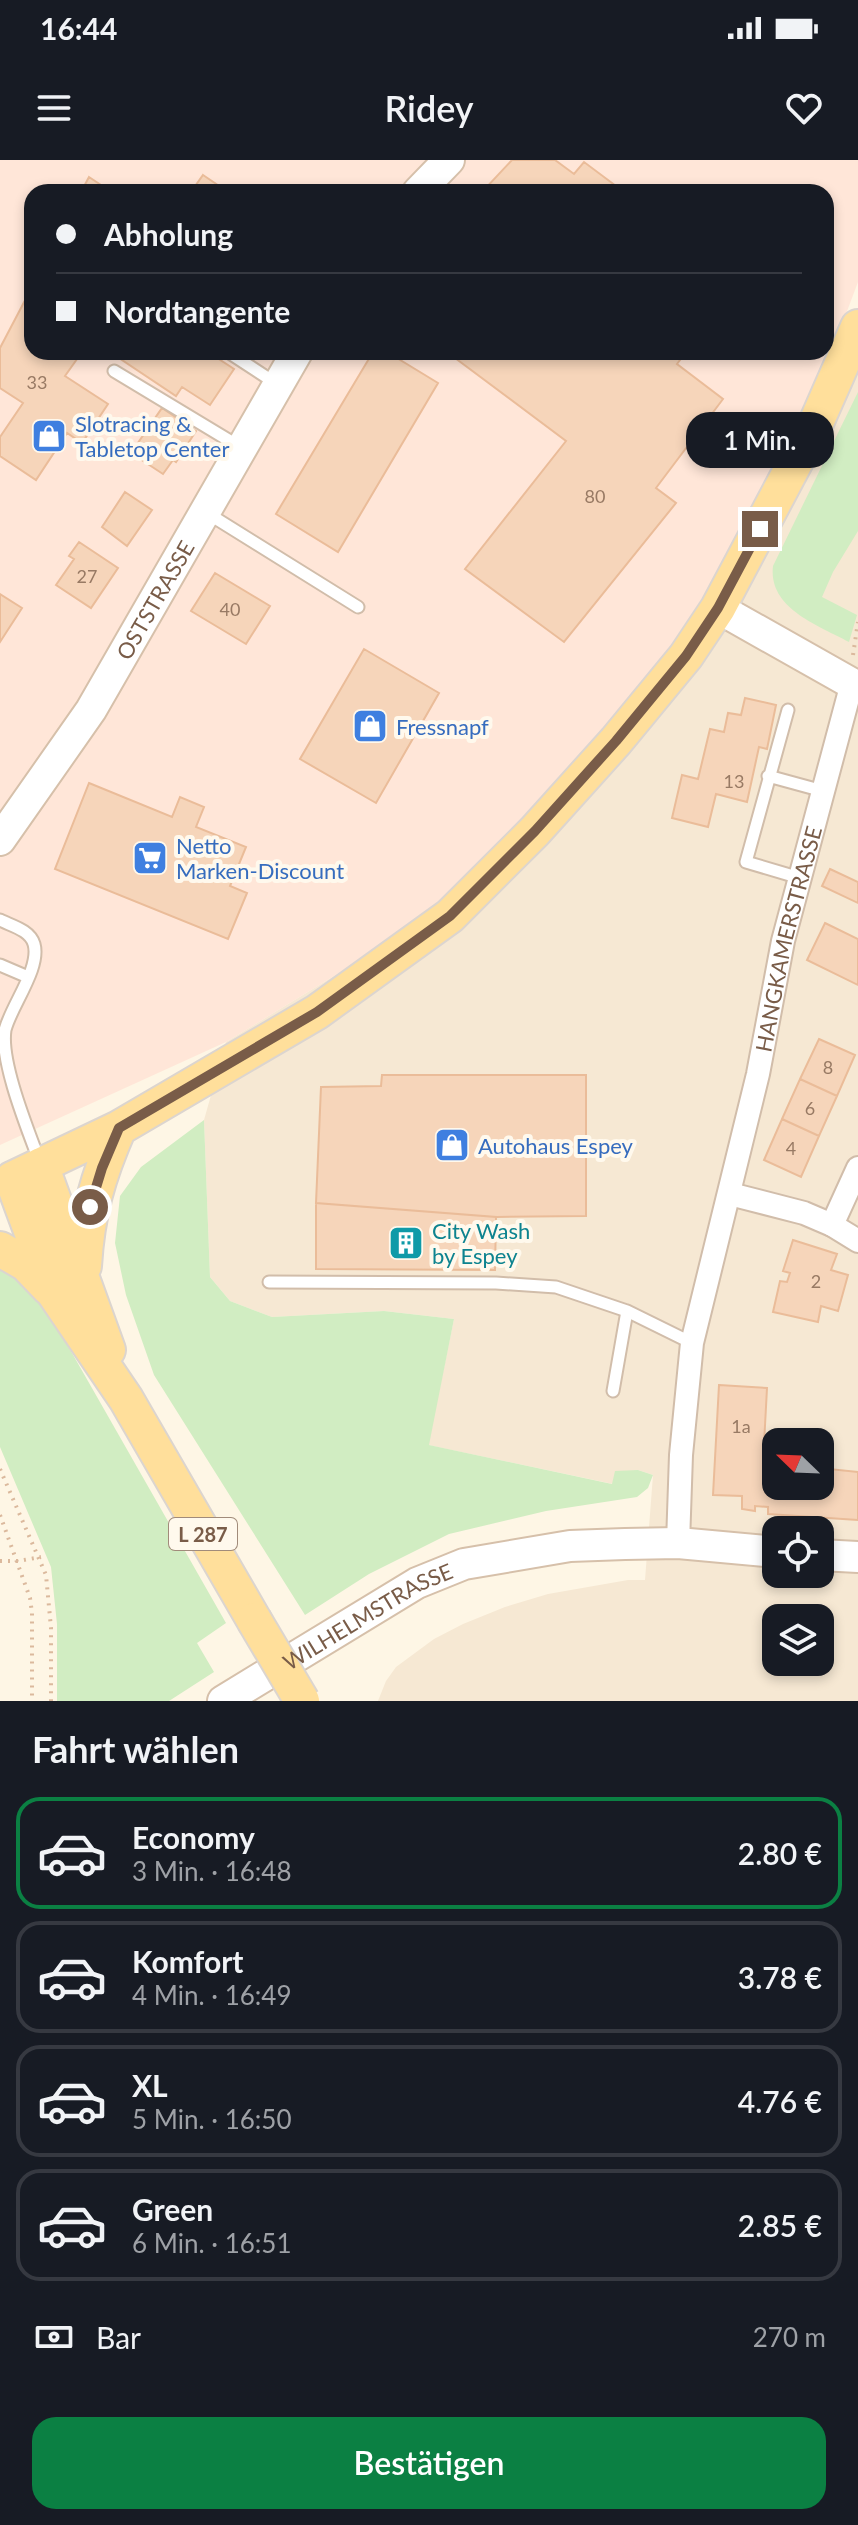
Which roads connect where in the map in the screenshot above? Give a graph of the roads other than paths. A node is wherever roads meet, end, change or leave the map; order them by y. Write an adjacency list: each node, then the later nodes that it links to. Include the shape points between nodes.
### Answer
1 (449, 160): 2 (street)
2 (426, 184)
3 (858, 327): 11 (main road, via 816,423)
4 (240, 360): 7 (lane)
5 (292, 360): 7 (street, OSTSTRASSE)
6 (114, 371): 8 (lane)
7 (277, 384): 8 (street, OSTSTRASSE)
8 (241, 448): 9 (street, OSTSTRASSE)
9 (204, 511): 10 (lane); 16 (street, OSTSTRASSE, via 91,710)
10 (358, 607)
11 (718, 608): 12 (street); 21 (main road, via 616,741 450,916 317,1012)
12 (855, 685): 15 (street, HANGKAMERSTRASSE)
13 (788, 710): 14 (lane)
14 (768, 776): 15 (lane); 17 (lane, via 746,862)
15 (823, 791): 17 (street, HANGKAMERSTRASSE)
16 (0, 840)
17 (800, 878): 24 (street, HANGKAMERSTRASSE)
18 (0, 920): 20 (lane, via 31,938 35,954)
19 (0, 965): 20 (lane)
20 (28, 977): 23 (lane, via 5,1032 15,1094)
21 (119, 1128): 23 (main road); 29 (main road, via 102,1168)
22 (858, 1168): 25 (street)
23 (18, 1176): 29 (main road, L 287)
24 (730, 1194): 25 (street); 31 (street, HANGKAMERSTRASSE)
25 (832, 1225): 26 (street)
26 (858, 1241)
27 (0, 1249): 29 (main road, L 287)
28 (269, 1282): 30 (lane, via 556,1287)
29 (68, 1288): 40 (main road, L 287, bridge, via 126,1399)
30 (627, 1311): 31 (lane); 32 (lane)
31 (692, 1343): 33 (street, HANGKAMERSTRASSE)
32 (613, 1391)
33 (678, 1543): 34 (street, WILHELMSTRASSE); 35 (street, WILHELMSTRASSE, via 570,1546)
34 (762, 1551)
35 (520, 1555): 38 (street, WILHELMSTRASSE, via 464,1564 417,1583); 39 (street, WILHELMSTRASSE, via 409,1609)
36 (834, 1556): 37 (street)
37 (858, 1557)
38 (223, 1701)
39 (261, 1701)
40 (302, 1701)

